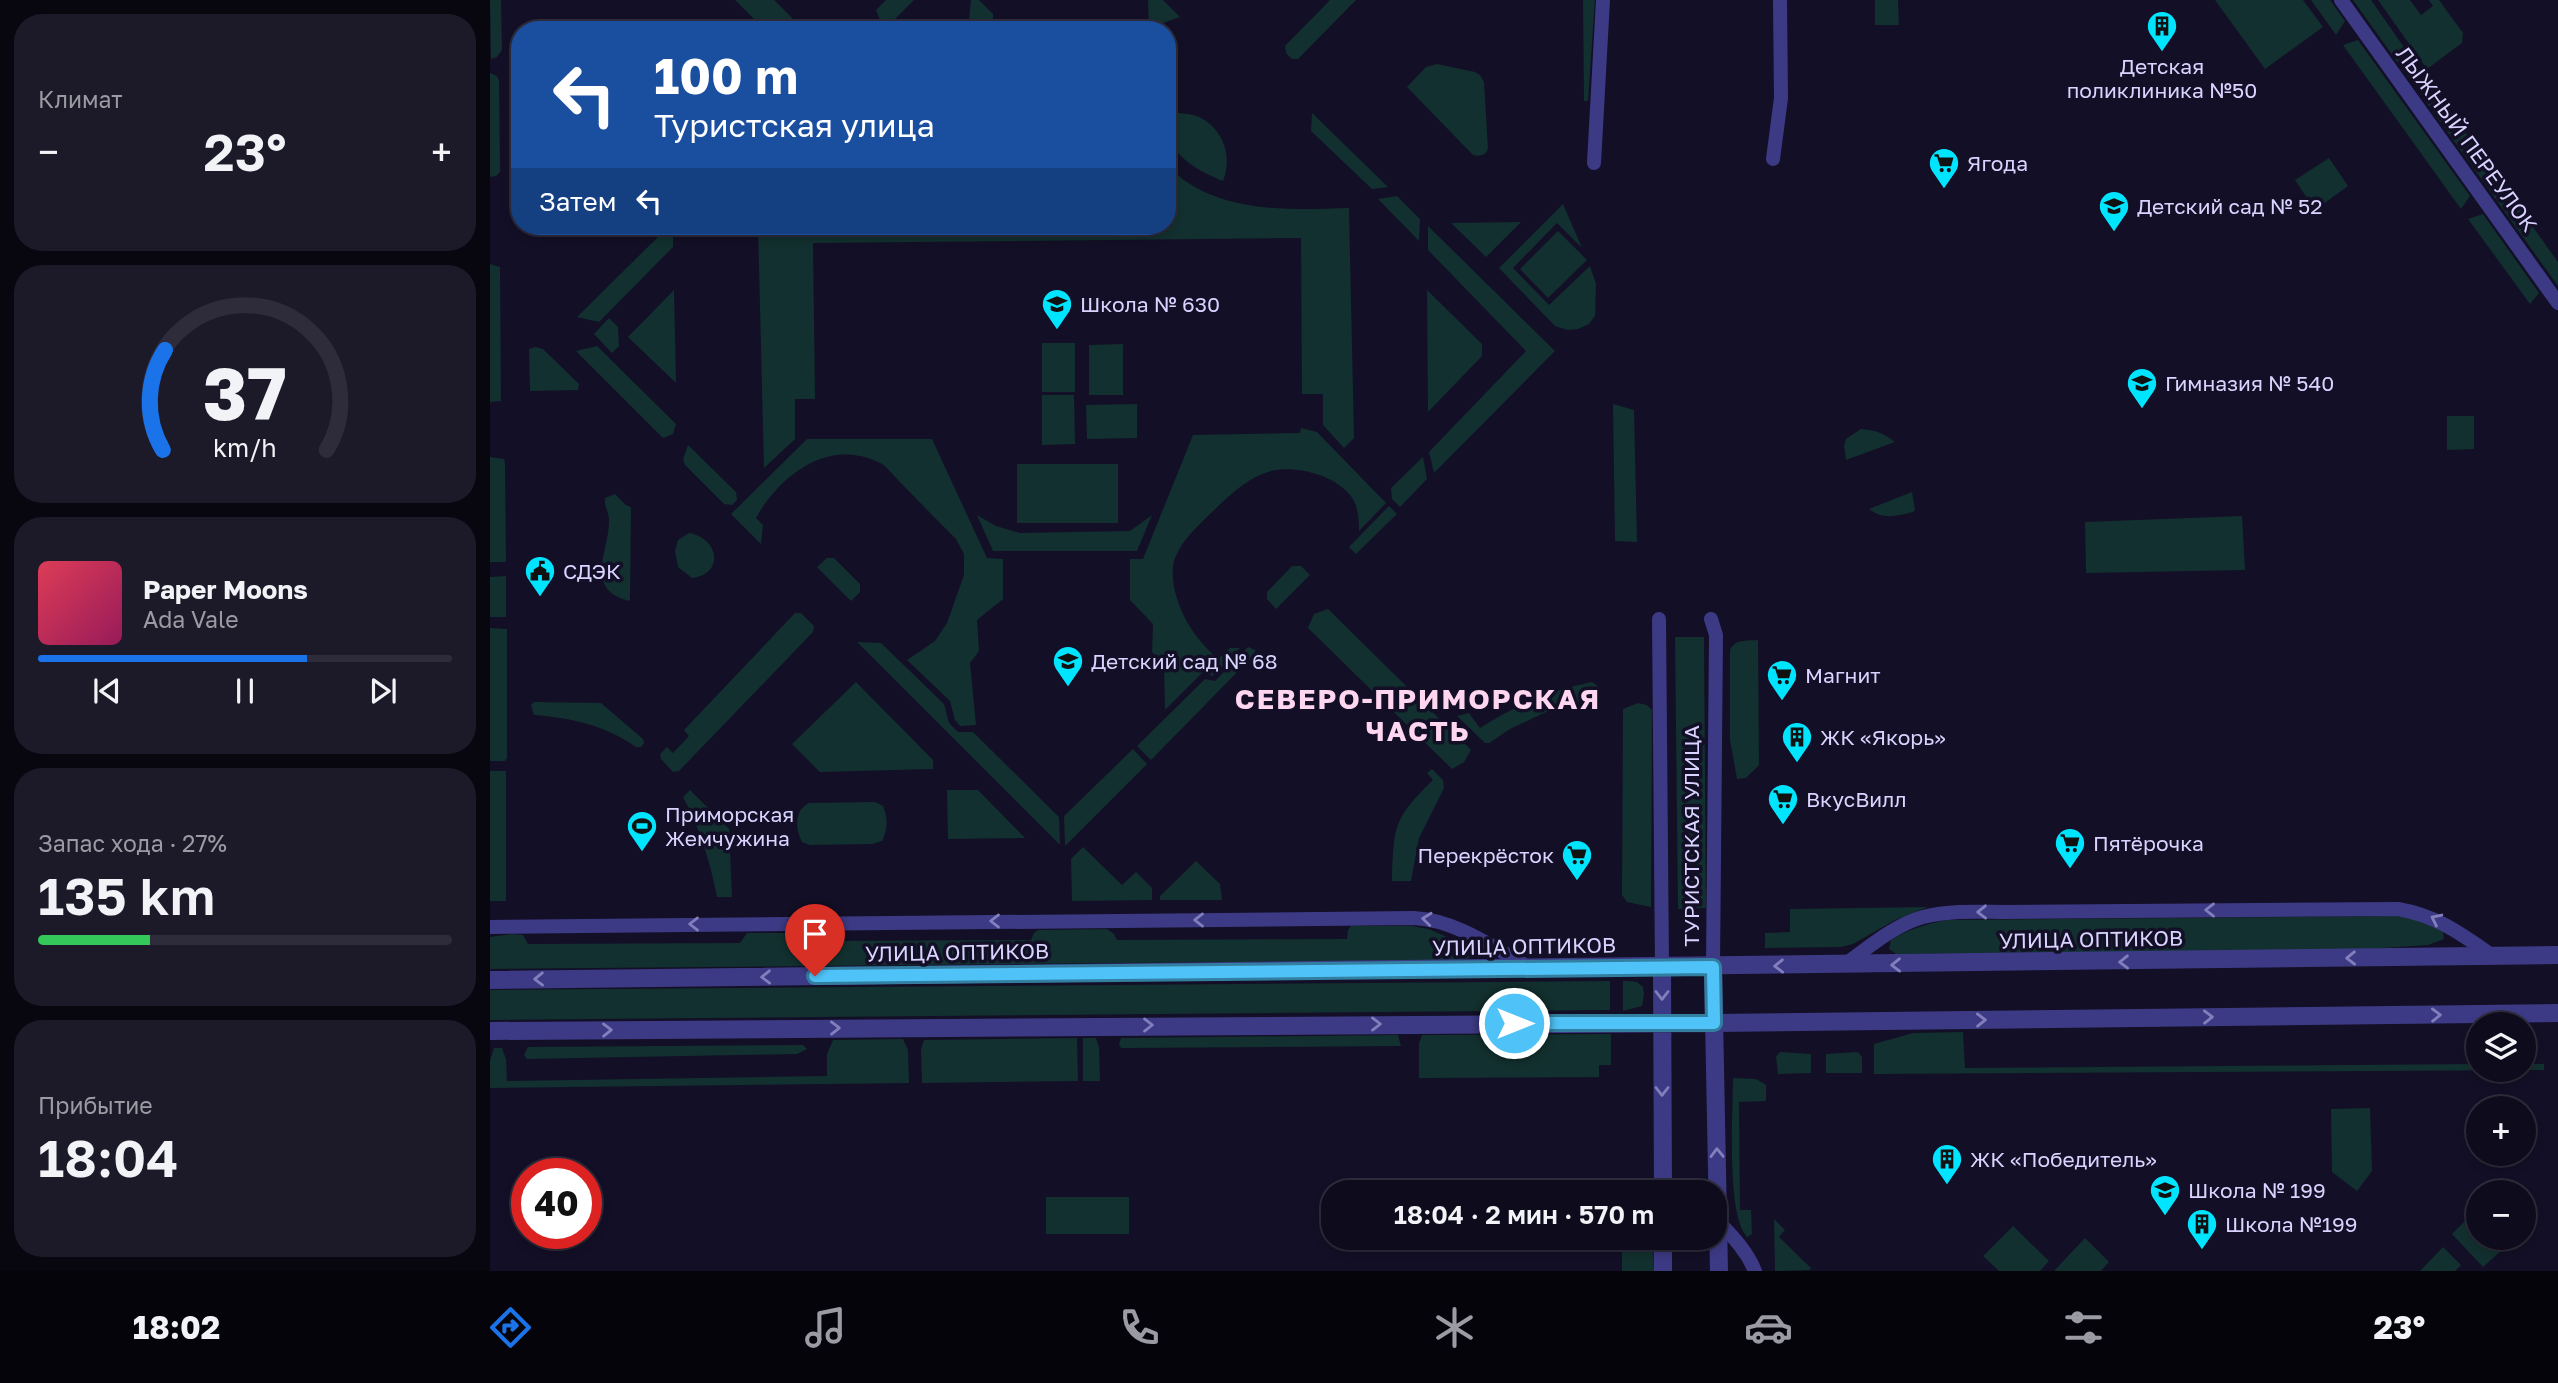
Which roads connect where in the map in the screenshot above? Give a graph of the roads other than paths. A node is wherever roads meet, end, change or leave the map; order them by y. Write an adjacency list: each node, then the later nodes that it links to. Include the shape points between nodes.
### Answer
1 (1603, 0): 5 (street)
2 (1780, 0): 4 (street, via 1781,98)
3 (2341, 0): 6 (street, ЛЫЖНЫЙ ПЕРЕУЛОК)
4 (1773, 159)
5 (1594, 163)
6 (2558, 303)
7 (1659, 619): 13 (street, ТУРИСТСКАЯ УЛИЦА)
8 (1711, 619): 14 (street, ТУРИСТСКАЯ УЛИЦА, via 1716,635)
9 (490, 927): 15 (street, one-way to 9, via 1452,925 1414,918)
10 (2558, 955): 11 (street, УЛИЦА ОПТИКОВ)
11 (2493, 956): 12 (street, УЛИЦА ОПТИКОВ, one-way to 12); 12 (street, one-way to 12, via 2442,922 2399,909 2004,912 1920,918)
12 (1844, 965): 14 (street, УЛИЦА ОПТИКОВ, one-way to 14)
13 (1662, 967): 14 (street, УЛИЦА ОПТИКОВ); 15 (street, УЛИЦА ОПТИКОВ); 18 (street, ТУРИСТСКАЯ УЛИЦА, one-way to 18)
14 (1713, 967): 19 (street, ТУРИСТСКАЯ УЛИЦА)
15 (1532, 969): 16 (street, УЛИЦА ОПТИКОВ, one-way to 16)
16 (490, 980)
17 (2558, 1013): 19 (street, one-way to 17)
18 (1662, 1023): 19 (street); 20 (street, one-way to 18); 21 (street, ТУРИСТСКАЯ УЛИЦА, one-way to 21)
19 (1714, 1023): 22 (street, ТУРИСТСКАЯ УЛИЦА, one-way to 19)
20 (490, 1031)
21 (1663, 1180)
22 (1717, 1180)
23 (1727, 1231): 28 (street)
24 (1663, 1250): 26 (street)
25 (1718, 1250): 27 (street, ТУРИСТСКАЯ УЛИЦА)
26 (1663, 1271)
27 (1718, 1271)
28 (1755, 1271)

